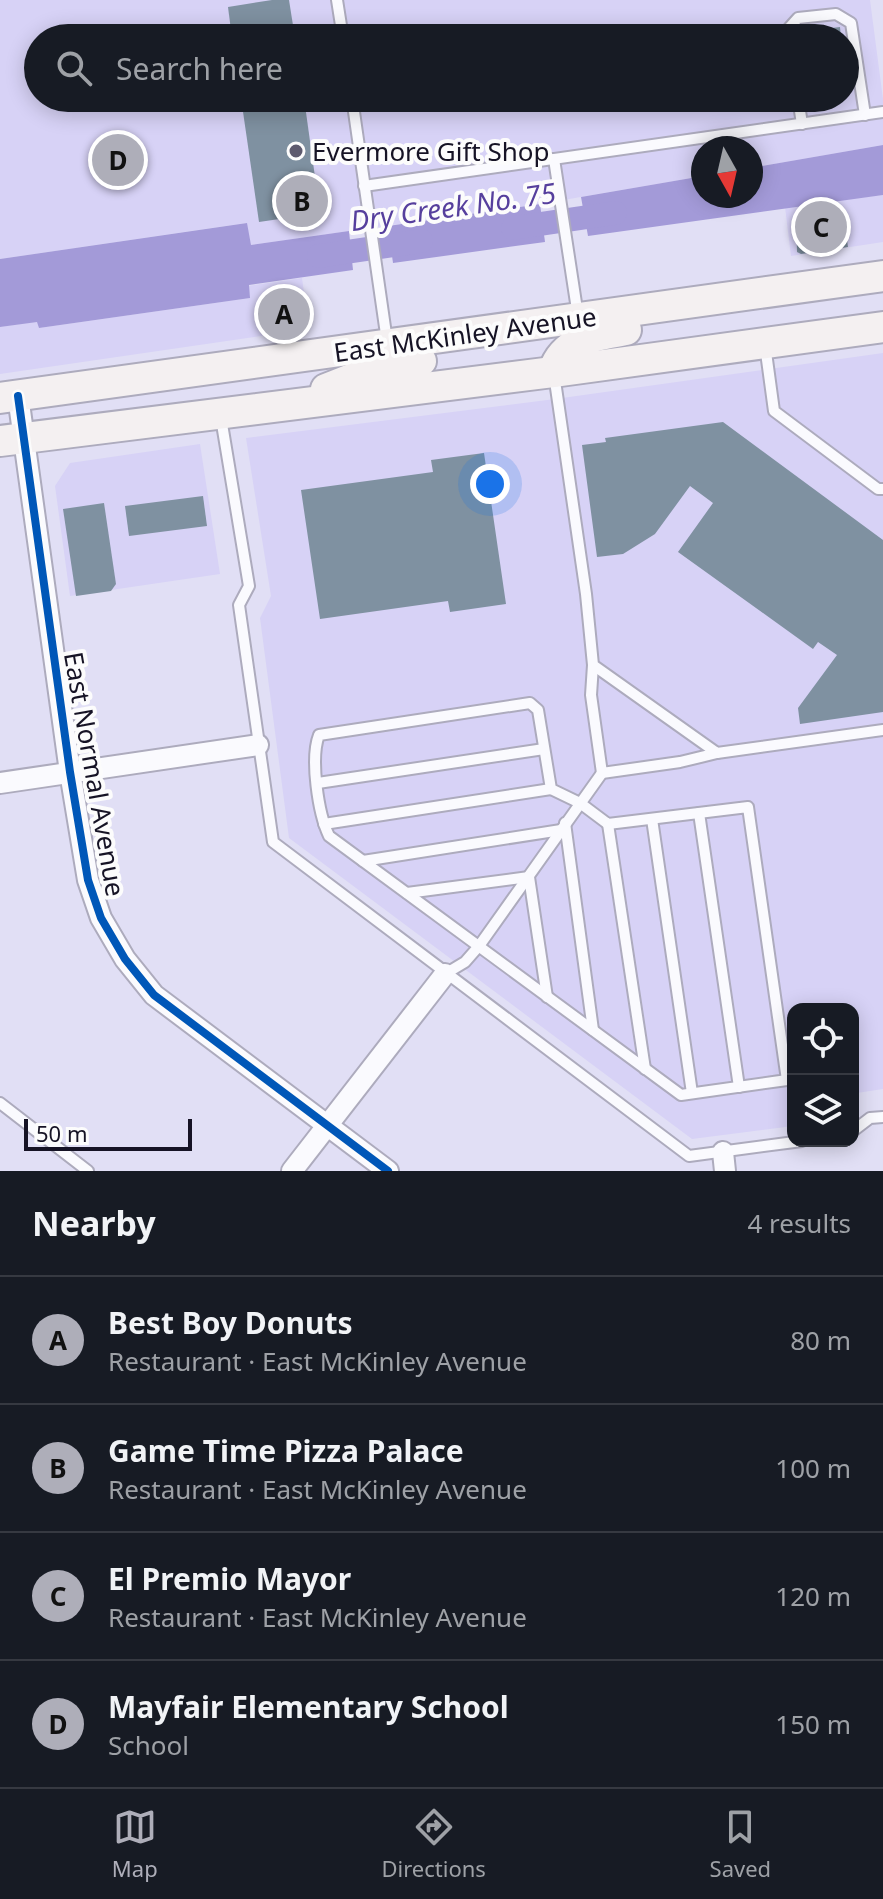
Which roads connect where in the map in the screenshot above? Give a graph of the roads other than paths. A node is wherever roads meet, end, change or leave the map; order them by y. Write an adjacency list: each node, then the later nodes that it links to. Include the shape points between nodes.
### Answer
1 (337, 0): 2 (lane)
2 (341, 24)
3 (793, 24): 4 (lane, via 798,18 836,14)
4 (851, 24)
5 (859, 76): 9 (lane)
6 (354, 112): 12 (lane)
7 (800, 112): 10 (lane)
8 (883, 112): 9 (lane)
9 (865, 115): 10 (lane)
10 (802, 124): 11 (lane)
11 (554, 159): 12 (lane); 15 (lane)
12 (364, 186): 18 (lane)
13 (883, 276): 14 (main road, East McKinley Avenue)
14 (817, 284): 15 (main road, East McKinley Avenue); 19 (main road, via 761,310 585,338 558,359)
15 (578, 318): 18 (main road, East McKinley Avenue); 21 (main road, via 557,342 382,367)
16 (883, 327): 17 (main road, East McKinley Avenue)
17 (764, 342): 19 (main road, East McKinley Avenue); 24 (lane, via 774,411)
18 (388, 345): 20 (main road, East McKinley Avenue)
19 (553, 372): 21 (main road, East McKinley Avenue); 25 (lane)
20 (9, 397): 23 (street, East Normal Avenue)
21 (287, 405): 22 (main road, East McKinley Avenue)
22 (221, 413): 23 (main road, East McKinley Avenue); 27 (lane, via 249,586 239,605)
23 (12, 440): 30 (street, East Normal Avenue)
24 (883, 489)
25 (593, 665): 29 (lane); 31 (lane, via 591,695)
26 (883, 730): 29 (lane)
27 (258, 745): 30 (street); 45 (lane, via 273,842)
28 (544, 749): 33 (lane); 33 (lane, via 538,710 530,703 319,735 313,750); 34 (lane)
29 (717, 753): 31 (lane)
30 (70, 772): 32 (street); 53 (street, East Normal Avenue, via 88,880 101,918 125,959 154,995)
31 (602, 773): 35 (lane)
32 (0, 783)
33 (318, 783): 38 (lane)
34 (551, 789): 35 (lane); 38 (lane)
35 (580, 803): 39 (lane); 40 (lane)
36 (699, 813): 37 (lane); 49 (lane); 49 (lane, via 748,807 787,1080)
37 (652, 819): 39 (lane); 50 (lane)
38 (324, 824): 41 (lane, via 329,836)
39 (608, 824): 48 (lane)
40 (563, 826): 41 (lane); 42 (lane); 47 (lane)
41 (363, 861): 43 (lane)
42 (529, 877): 43 (lane); 44 (lane); 46 (lane)
43 (407, 893): 44 (lane)
44 (479, 946): 45 (lane); 46 (lane)
45 (445, 974): 53 (street); 56 (lane, via 689,1156)
46 (547, 997): 47 (lane)
47 (593, 1030): 48 (lane)
48 (645, 1069): 50 (lane, via 681,1095)
49 (739, 1087): 50 (lane)
50 (692, 1093)
51 (0, 1103): 57 (lane)
52 (883, 1117): 54 (lane)
53 (326, 1124): 58 (street); 59 (street, East Normal Avenue)
54 (859, 1126)
55 (787, 1145): 56 (lane)
56 (724, 1162)
57 (88, 1171)
58 (292, 1171)
59 (388, 1171)

